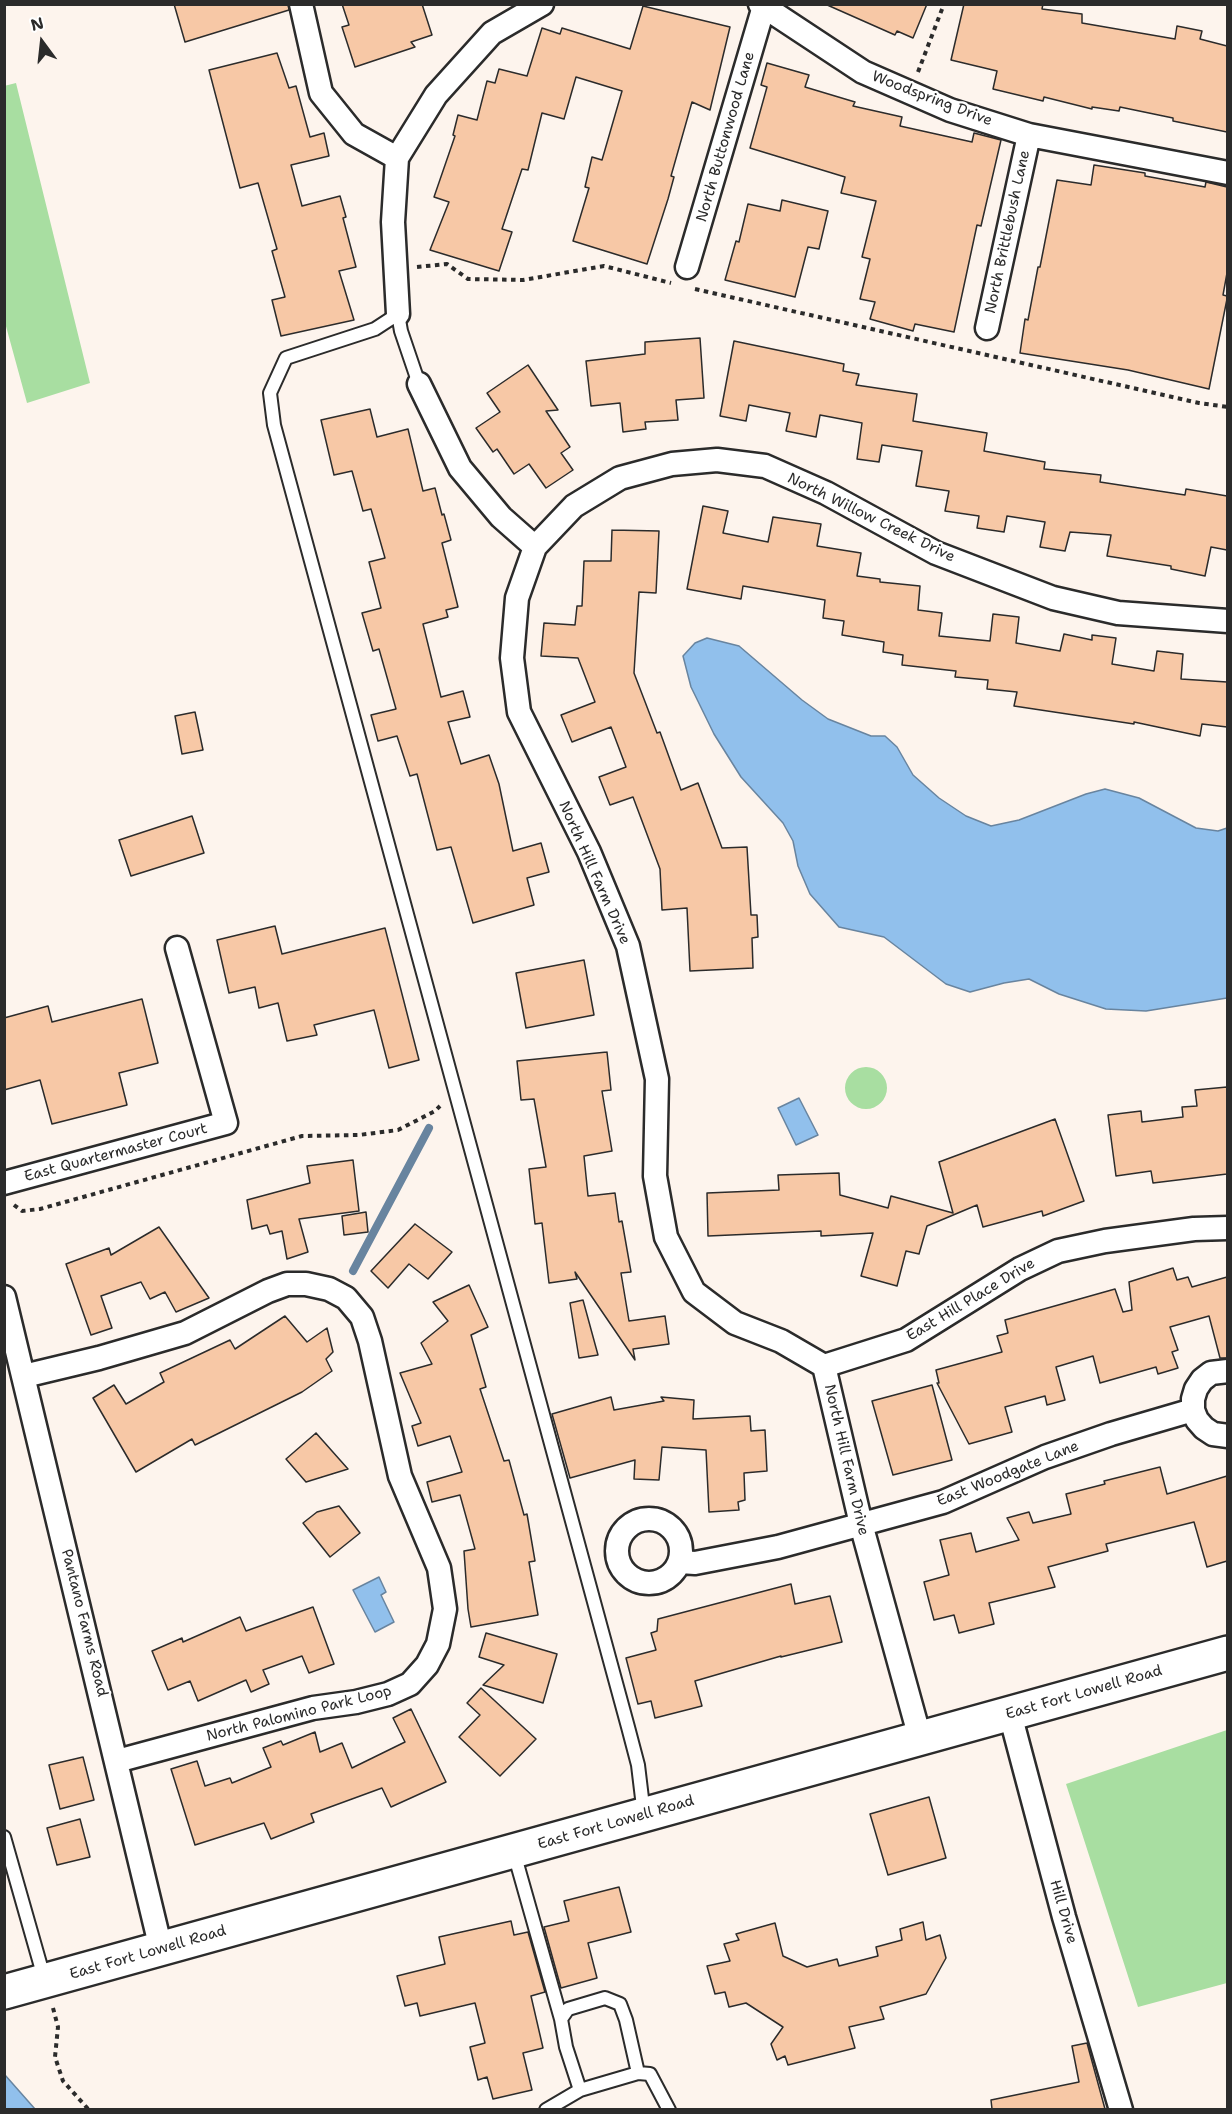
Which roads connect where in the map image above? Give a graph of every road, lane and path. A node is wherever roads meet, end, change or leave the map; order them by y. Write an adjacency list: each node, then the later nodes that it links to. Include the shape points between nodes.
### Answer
1 (301, 4): 7 (street, via 321,93 354,134)
2 (542, 4): 7 (street, via 492,33 436,95)
3 (944, 4): 5 (path)
4 (762, 5): 5 (street, Woodspring Drive, via 863,72); 10 (street, North Buttonwood Lane)
5 (911, 93): 6 (street, Woodspring Drive)
6 (1029, 135): 8 (street, Woodspring Drive); 13 (street, North Brittlebush Lane)
7 (397, 158): 12 (street, via 393,222)
8 (1227, 173)
9 (416, 268): 10 (path, via 447,264 468,279 523,280 604,266)
10 (680, 275)
11 (694, 289): 15 (path, via 1198,404)
12 (398, 314): 14 (lane); 19 (lane, via 375,329 286,358 270,393 277,436)
13 (987, 328)
14 (419, 384): 16 (street, via 460,468 501,517)
15 (1227, 407)
16 (535, 547): 17 (street, North Willow Creek Drive, via 574,506 620,478 672,464 717,460 765,466 826,493 936,553 1053,598 1118,613); 23 (street, North Hill Farm Drive, via 517,598 512,658 519,712 588,852 628,946 657,1079 655,1176 666,1237 694,1292 735,1323 782,1341)
17 (1227, 621)
18 (177, 948): 20 (street, East Quartermaster Court, via 226,1123)
19 (455, 1090): 20 (path, via 435,1111 398,1130 302,1137 40,1209 22,1211); 34 (lane, via 631,1736)
20 (5, 1190)
21 (1227, 1228): 23 (street, East Hill Place Drive, via 1105,1241 1058,1251 1020,1269 906,1340)
22 (4, 1297): 25 (street, Pantano Farms Road)
23 (824, 1366): 28 (street, North Hill Farm Drive)
24 (1227, 1371): 26 (street, via 1202,1380 1193,1399)
25 (24, 1376): 33 (street, Pantano Farms Road); 33 (street, North Palomino Park Loop, via 185,1333 286,1284 329,1289 346,1298 362,1317 399,1476 439,1568 445,1609 438,1644 427,1665 410,1684 388,1694 313,1708)
26 (1193, 1410): 27 (street, via 1204,1428); 28 (street, East Woodgate Lane, via 1045,1457 943,1502)
27 (1227, 1436)
28 (861, 1524): 29 (street, East Woodgate Lane, via 778,1547 694,1563); 32 (street, North Hill Farm Drive)
29 (680, 1562)
30 (1227, 1653): 31 (street, East Fort Lowell Road)
31 (1010, 1713): 32 (street, East Fort Lowell Road); 46 (street, Hill Drive, via 1064,1917)
32 (920, 1738): 34 (street, East Fort Lowell Road)
33 (117, 1761): 37 (street, Pantano Farms Road)
34 (644, 1815): 36 (street, East Fort Lowell Road)
35 (4, 1837): 38 (lane)
36 (513, 1852): 37 (street, East Fort Lowell Road); 40 (lane)
37 (161, 1949): 38 (street, East Fort Lowell Road)
38 (46, 1982): 39 (street, East Fort Lowell Road); 43 (path, via 58,2027 55,2057 63,2081)
39 (4, 1992)
40 (561, 2019): 41 (lane, via 568,2009 605,1998 620,2004); 42 (lane)
41 (638, 2073): 42 (lane); 45 (lane, via 650,2074)
42 (580, 2090): 44 (lane)
43 (89, 2109)
44 (546, 2109)
45 (669, 2109)
46 (1121, 2109)

